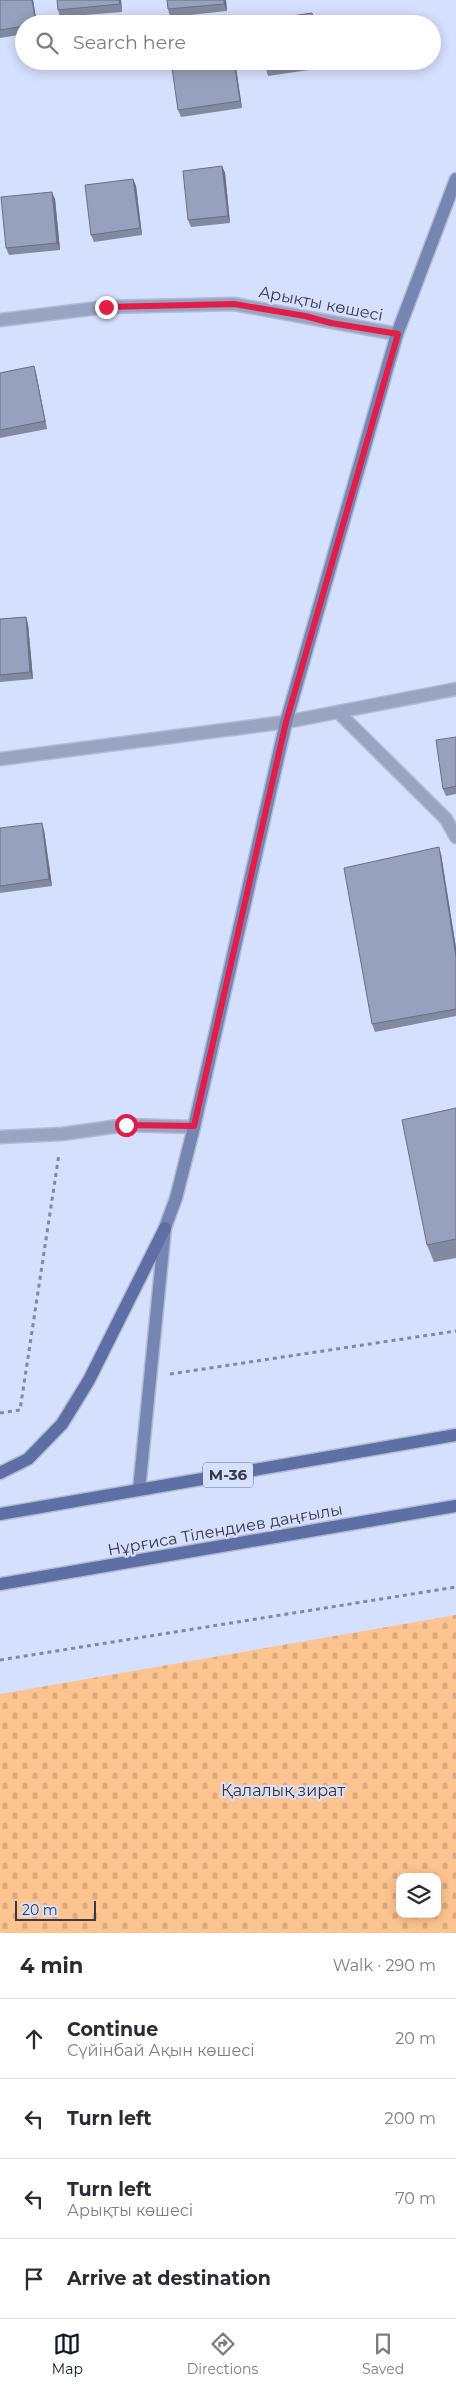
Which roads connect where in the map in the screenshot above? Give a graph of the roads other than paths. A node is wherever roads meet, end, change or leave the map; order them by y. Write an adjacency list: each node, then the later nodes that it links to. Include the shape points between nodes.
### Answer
1 (456, 179): 3 (street)
2 (0, 320): 3 (street, Арықты көшесі, via 106,307 234,304)
3 (398, 334): 6 (street)
4 (456, 689): 5 (street)
5 (339, 713): 6 (street); 8 (street, via 446,819)
6 (286, 722): 7 (street); 9 (street)
7 (0, 759)
8 (456, 837)
9 (194, 1126): 10 (street, via 126,1125 62,1134); 11 (street)
10 (0, 1137)
11 (165, 1228): 13 (main road, via 89,1380 62,1424 28,1460); 14 (street)
12 (456, 1436): 14 (main road, M-36)
13 (0, 1473)
14 (139, 1490): 16 (main road, M-36)
15 (456, 1506): 17 (main road, Нұрғиса Тілендиев даңғылы)
16 (0, 1514)
17 (0, 1584)

